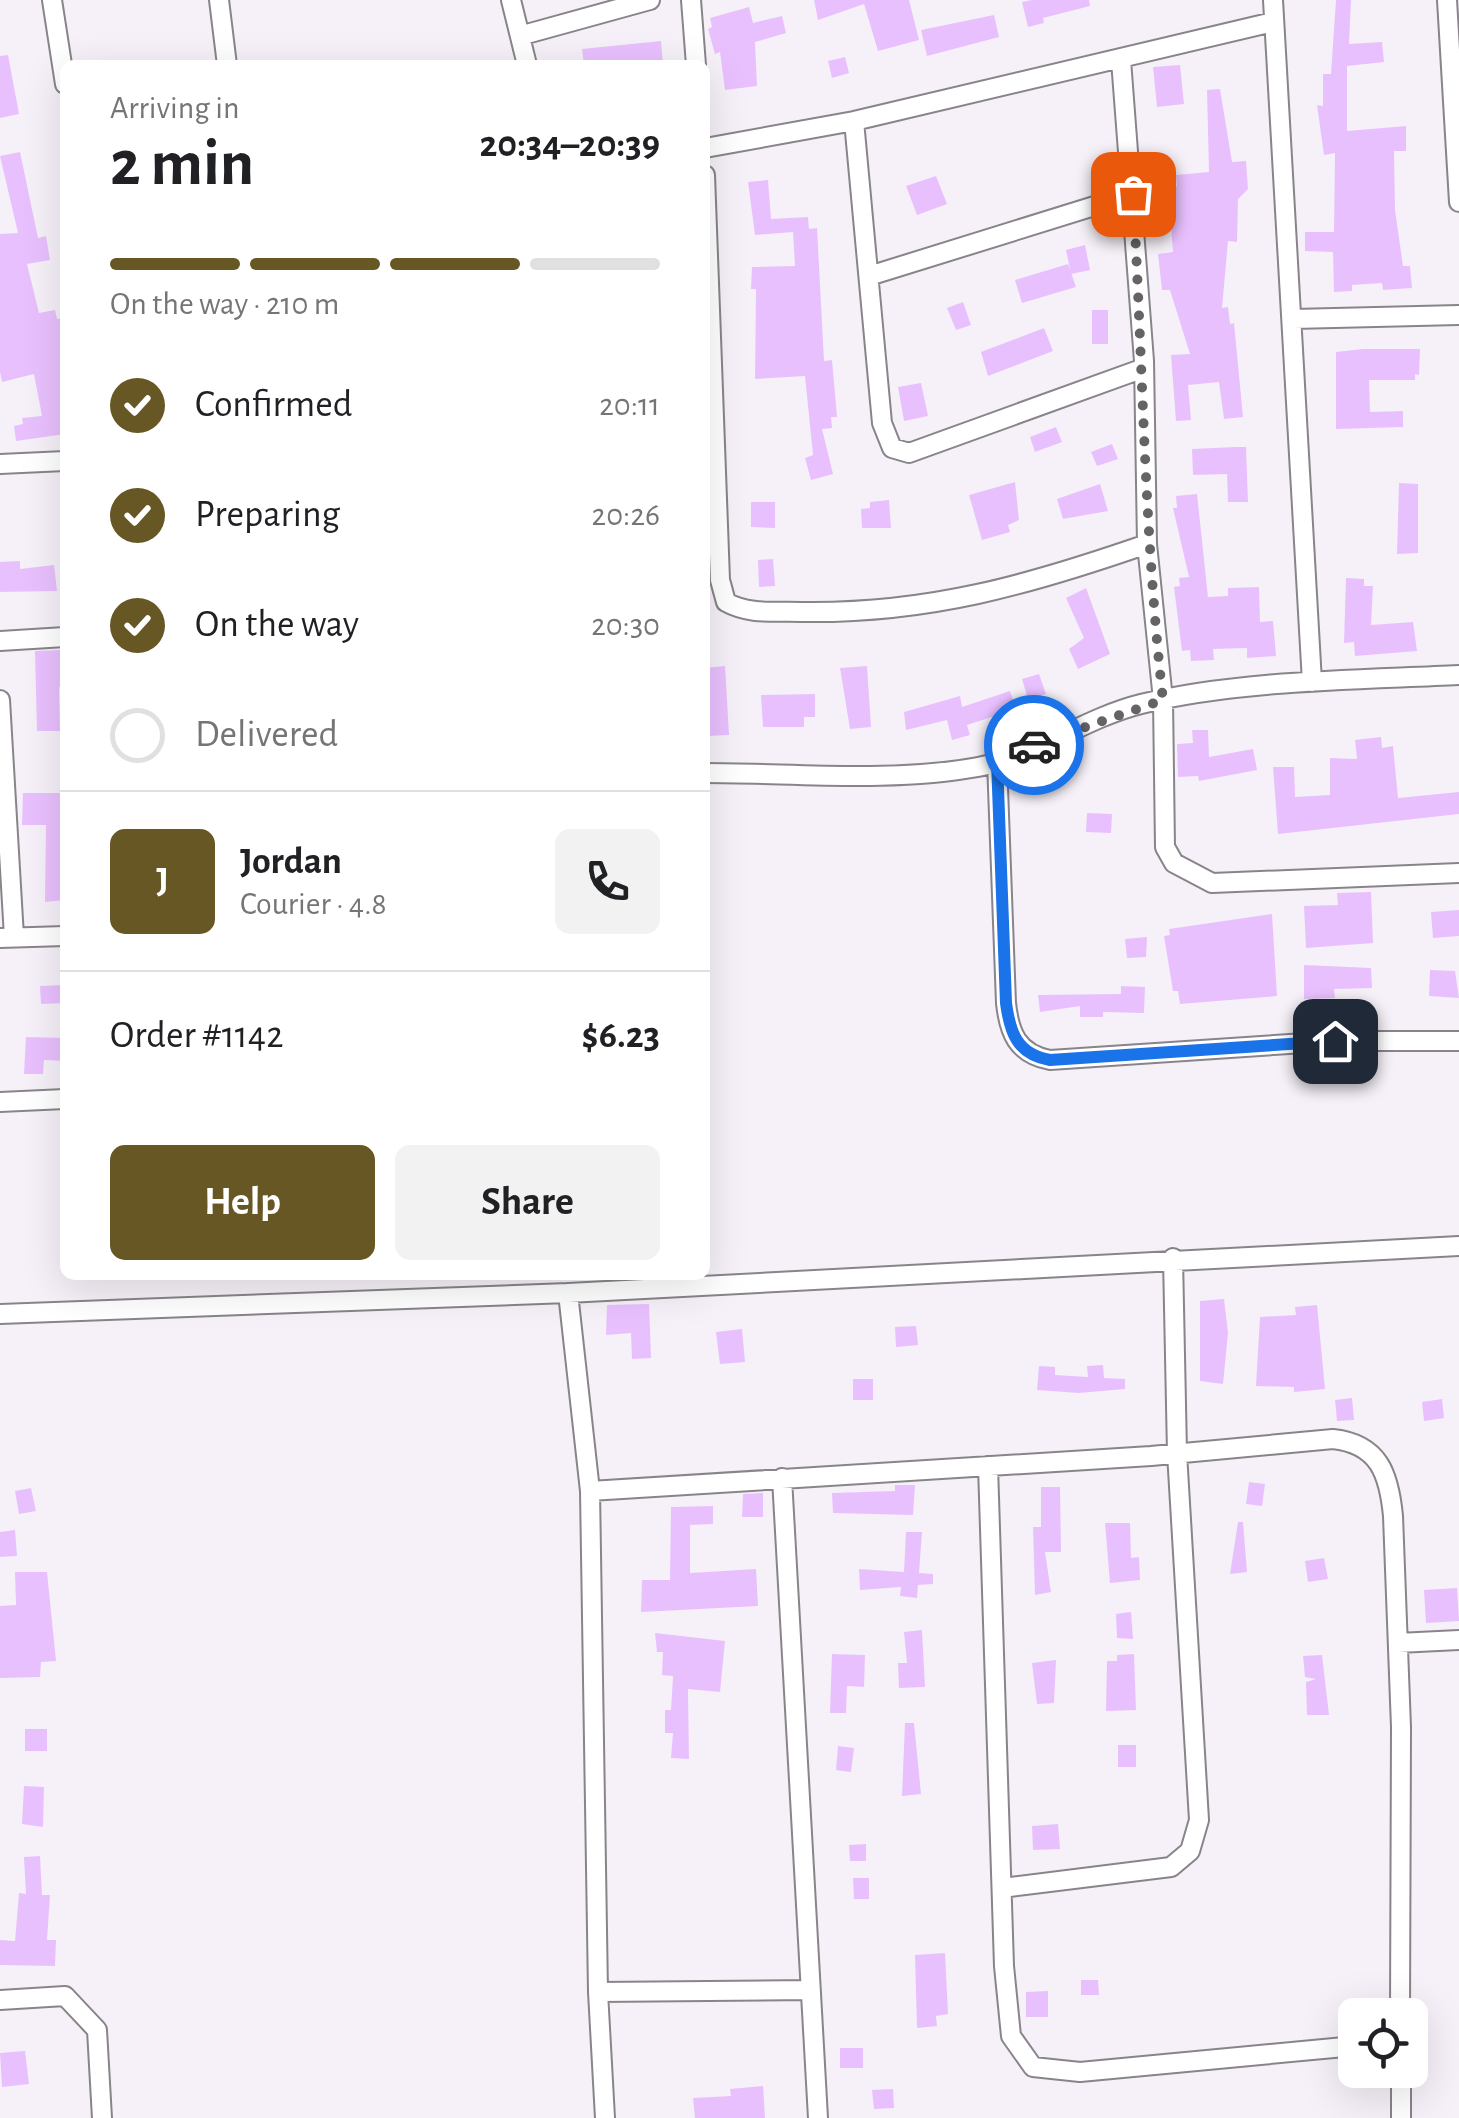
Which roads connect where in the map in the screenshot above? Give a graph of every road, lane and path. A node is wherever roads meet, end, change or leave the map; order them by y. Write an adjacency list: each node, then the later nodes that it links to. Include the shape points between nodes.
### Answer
1 (52, 0): 10 (street)
2 (218, 0): 11 (street)
3 (511, 0): 9 (street)
4 (650, 0): 9 (street)
5 (690, 0): 13 (street)
6 (1273, 0): 8 (street)
7 (1447, 0): 17 (street)
8 (1274, 22): 14 (street); 22 (street)
9 (523, 35): 12 (street)
10 (61, 60)
11 (226, 60)
12 (526, 60)
13 (696, 60)
14 (1121, 60): 15 (street); 18 (street)
15 (854, 121): 16 (street); 20 (street)
16 (710, 147)
17 (1458, 167): 19 (street)
18 (1133, 194): 20 (street); 23 (street)
19 (1459, 202)
20 (868, 276): 23 (street, via 882,424 892,448 908,453)
21 (1459, 316): 22 (street)
22 (1293, 319): 31 (street)
23 (1144, 368): 27 (street)
24 (60, 461): 25 (street)
25 (0, 464)
26 (710, 470): 27 (street, via 720,580 726,602 739,610 902,609 969,599)
27 (1147, 544): 33 (street)
28 (60, 637): 29 (street)
29 (0, 641)
30 (1459, 675): 31 (street)
31 (1312, 682): 33 (street)
32 (0, 700): 38 (street)
33 (1163, 700): 34 (street); 36 (street, via 1165,847 1190,874 1212,883)
34 (997, 761): 35 (street, via 938,773); 39 (street, via 1006,1003 1015,1042 1027,1052 1050,1060 1335,1041)
35 (710, 772)
36 (1459, 873)
37 (60, 936): 38 (street)
38 (7, 937)
39 (1459, 1041)
40 (60, 1099): 41 (street)
41 (0, 1102)
42 (1459, 1246): 43 (street)
43 (1174, 1258): 44 (street); 46 (street)
44 (568, 1293): 45 (street); 49 (street)
45 (0, 1314)
46 (1177, 1453): 47 (street); 51 (street, via 1333,1439 1353,1441 1381,1462 1390,1483); 52 (street, via 1199,1820 1190,1852 1172,1867)
47 (988, 1466): 48 (street); 52 (street)
48 (782, 1478): 49 (street); 53 (street)
49 (590, 1491): 54 (street)
50 (1459, 1640): 51 (street)
51 (1398, 1643): 55 (street)
52 (1002, 1888): 57 (street, via 1011,2036 1033,2067 1080,2072)
53 (809, 1990): 54 (street); 61 (street)
54 (598, 1992): 60 (street)
55 (1400, 1998)
56 (0, 2000): 59 (street, via 65,1996 82,2012 97,2030)
57 (1338, 2048)
58 (1401, 2088): 62 (street)
59 (102, 2118)
60 (606, 2118)
61 (818, 2118)
62 (1402, 2118)

